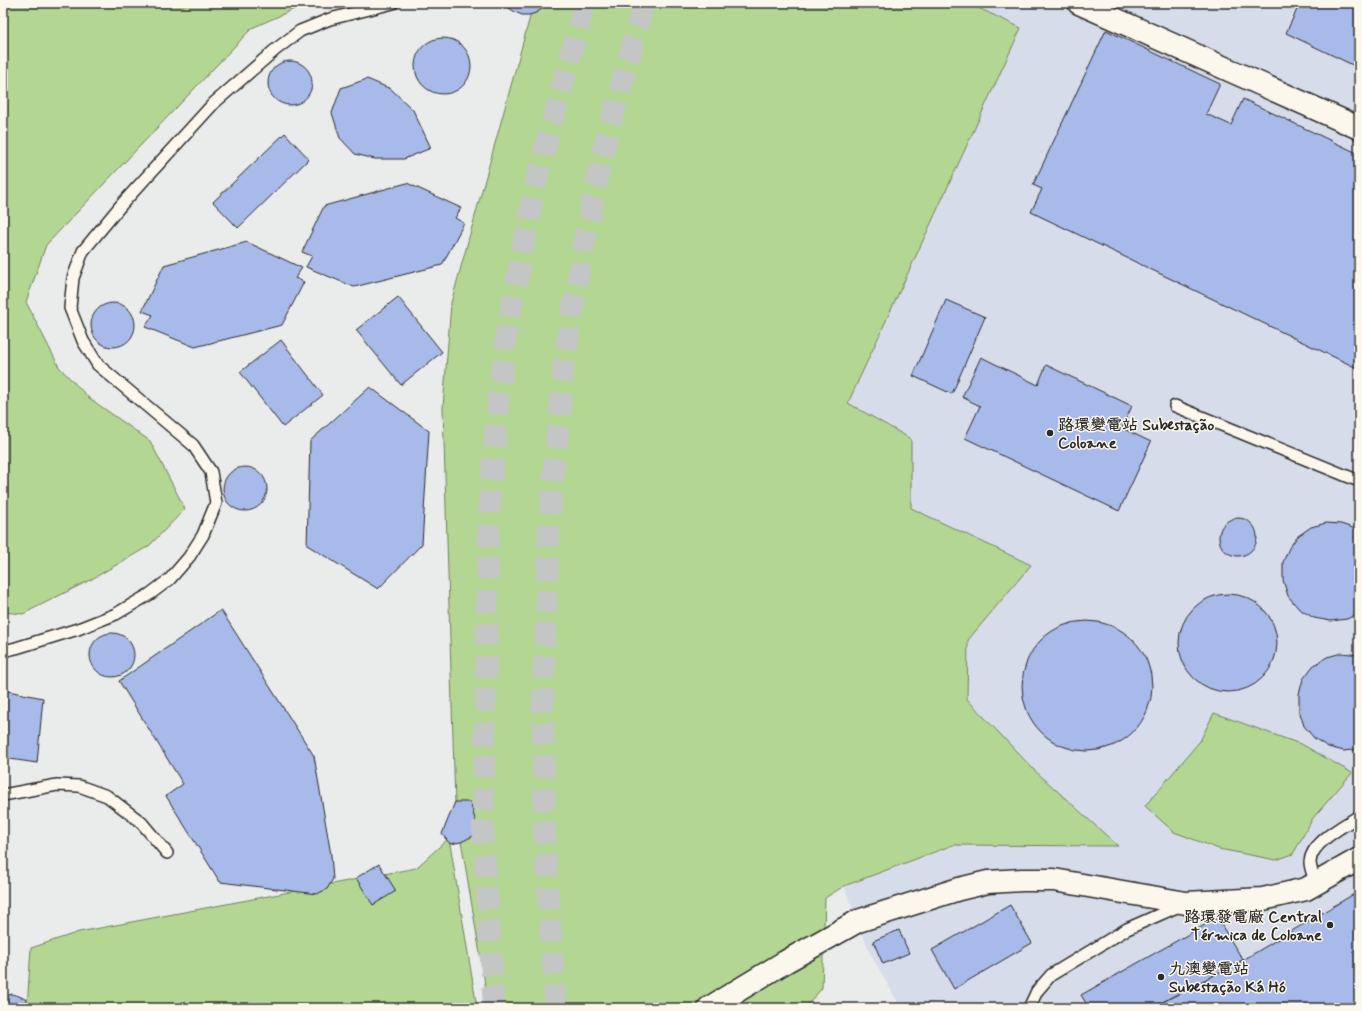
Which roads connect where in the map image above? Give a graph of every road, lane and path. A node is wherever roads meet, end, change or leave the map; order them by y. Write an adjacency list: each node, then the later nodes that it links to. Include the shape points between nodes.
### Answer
1 (393, 3): 6 (lane, via 330,19 300,31 275,50 214,103 83,250 73,278 70,308 83,341 98,365 193,445 211,472 216,503 189,557 170,579 150,594 116,614 78,629)
2 (1079, 3): 3 (street)
3 (1359, 128)
4 (1175, 406): 5 (lane)
5 (1359, 481)
6 (3, 651)
7 (3, 795): 9 (lane, via 57,785 79,786 107,796 141,822)
8 (1359, 816): 11 (lane, via 1324,839 1314,850 1310,862)
9 (167, 853)
10 (1359, 859): 11 (street)
11 (1316, 884): 12 (street, via 1306,889 1263,899)
12 (1186, 903): 13 (street, via 1054,880 981,884 858,920); 14 (lane, via 1127,929 1051,975 1037,991)
13 (709, 1008)
14 (1029, 1008)

